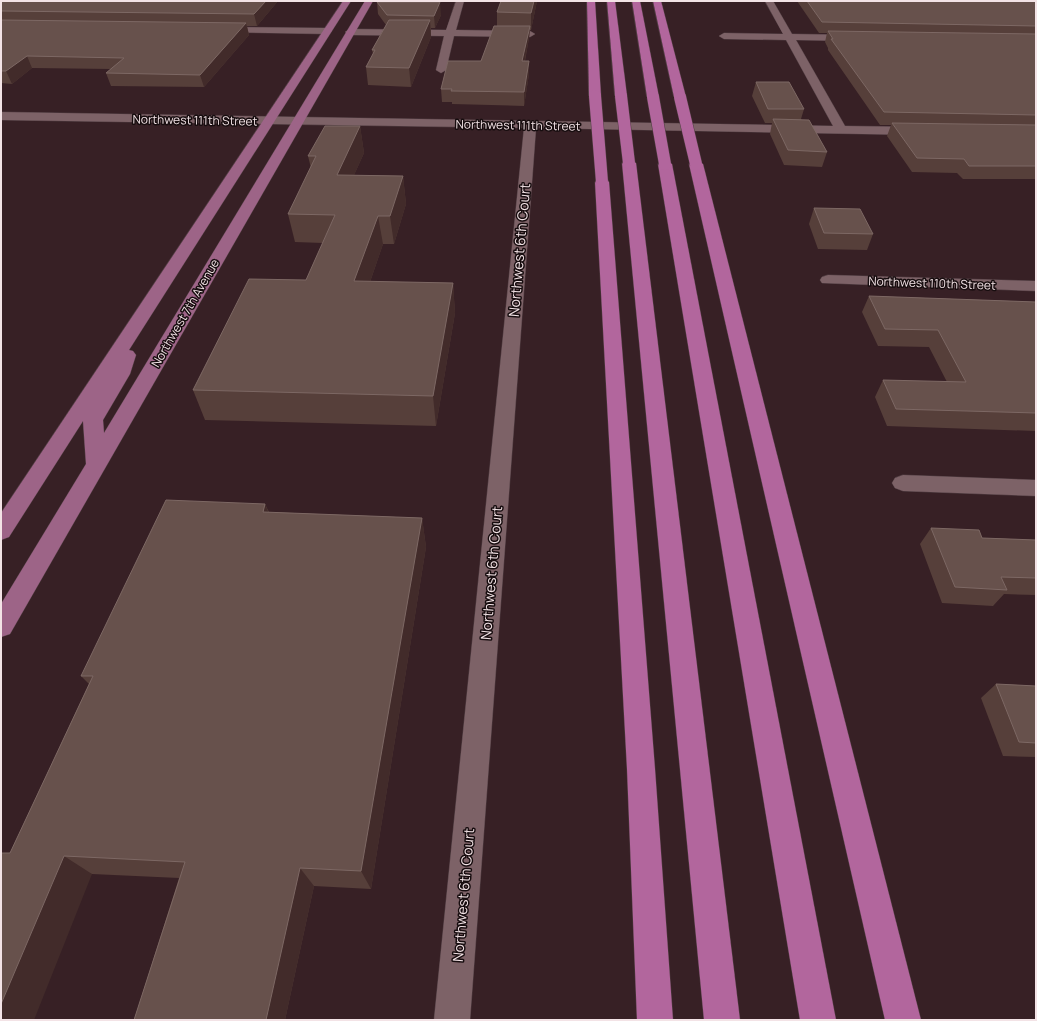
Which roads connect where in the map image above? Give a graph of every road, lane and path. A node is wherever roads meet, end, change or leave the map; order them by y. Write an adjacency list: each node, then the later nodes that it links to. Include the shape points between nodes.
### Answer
1 (348, 1): 10 (main road); 11 (main road, via 352,9 342,23)
2 (369, 1): 11 (main road, Northwest 7th Avenue)
3 (460, 1): 12 (street)
4 (591, 1): 33 (highway, bridge, via 595,96 641,777)
5 (611, 1): 34 (highway, bridge)
6 (636, 1): 35 (highway, bridge)
7 (657, 1): 36 (highway, bridge)
8 (769, 1): 15 (street)
9 (207, 30): 10 (street)
10 (327, 31): 19 (main road)
11 (350, 32): 12 (street); 20 (main road, Northwest 7th Avenue)
12 (450, 33): 13 (street); 17 (street)
13 (530, 34)
14 (724, 36): 15 (street)
15 (789, 38): 16 (street); 22 (street)
16 (869, 39)
17 (441, 70)
18 (1, 116): 19 (street, Northwest 111th Street)
19 (268, 121): 20 (street, Northwest 111th Street); 26 (main road)
20 (297, 122): 21 (street, Northwest 111th Street); 27 (main road, Northwest 7th Avenue)
21 (530, 125): 22 (street, Northwest 111th Street); 32 (street, Northwest 6th Court)
22 (841, 129): 23 (street, Northwest 111th Street)
23 (935, 131)
24 (828, 280): 25 (street, Northwest 110th Street)
25 (1036, 286)
26 (136, 324): 27 (main road, via 121,374 93,420); 30 (main road)
27 (96, 465): 31 (main road, Northwest 7th Avenue)
28 (903, 483): 29 (street)
29 (1036, 488)
30 (1, 531)
31 (1, 626)
32 (452, 1020)
33 (654, 1020)
34 (722, 1020)
35 (818, 1020)
36 (903, 1020)

